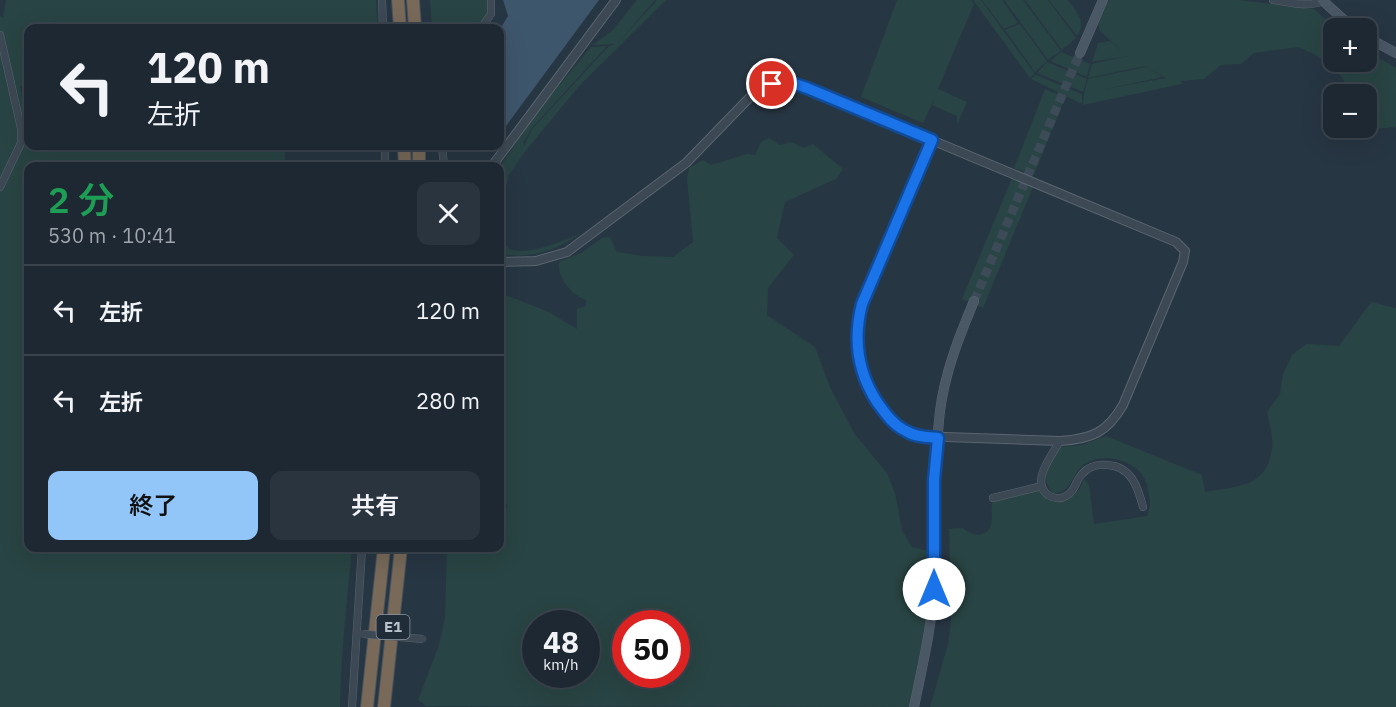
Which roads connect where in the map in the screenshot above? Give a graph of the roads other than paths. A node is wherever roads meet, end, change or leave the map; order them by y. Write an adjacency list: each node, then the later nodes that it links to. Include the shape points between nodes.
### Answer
1 (382, 0): 10 (street)
2 (398, 0): 11 (highway)
3 (413, 0): 12 (highway)
4 (491, 0): 13 (street, via 492,14)
5 (616, 0): 19 (street)
6 (1103, 0): 17 (main road)
7 (1273, 0): 8 (street, via 1307,4)
8 (1322, 1): 9 (main road)
9 (1342, 18)
10 (383, 24)
11 (400, 24)
12 (415, 24)
13 (484, 24)
14 (0, 35): 20 (street, via 21,128 21,143)
15 (1377, 42): 16 (main road)
16 (1394, 50)
17 (1080, 53)
18 (932, 140): 21 (street, via 807,88 772,84 746,99 686,163 567,252 536,261); 23 (street, via 862,304 857,345 861,370 888,418 906,432); 24 (street, via 1176,242 1185,251 1115,418 1091,436)
19 (504, 150)
20 (0, 187)
21 (504, 262)
22 (974, 301): 23 (main road, via 954,350 940,410)
23 (938, 438): 24 (street); 36 (main road, via 934,589 929,637)
24 (1060, 441): 25 (street, via 1041,478)
25 (1042, 486): 26 (street); 27 (street, via 1054,498 1064,497 1091,466 1117,465 1135,483)
26 (993, 498)
27 (1143, 507)
28 (362, 552): 31 (street)
29 (384, 552): 34 (highway, E1)
30 (401, 552): 35 (highway, E1)
31 (359, 633): 32 (street, bridge); 33 (street)
32 (423, 639)
33 (352, 707)
34 (367, 707)
35 (384, 707)
36 (914, 707)

